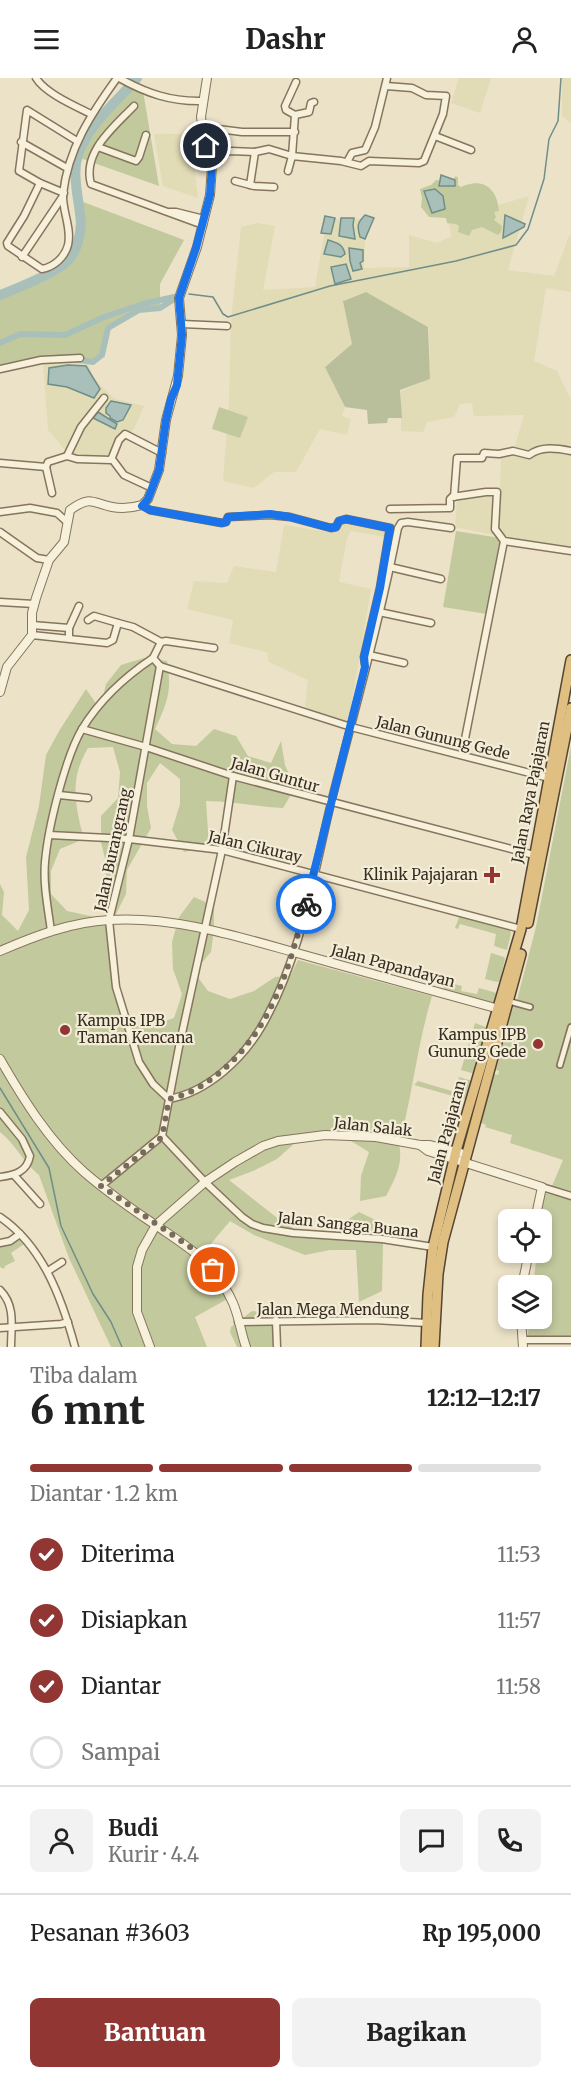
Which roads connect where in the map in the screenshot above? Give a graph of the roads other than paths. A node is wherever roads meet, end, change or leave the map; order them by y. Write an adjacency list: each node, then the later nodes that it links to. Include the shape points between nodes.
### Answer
1 (36, 78): 10 (street)
2 (118, 78): 7 (street, via 166,99); 10 (street)
3 (207, 78): 7 (street)
4 (387, 78): 6 (street)
5 (296, 82): 11 (street, via 285,106)
6 (386, 86): 15 (street, via 446,96); 23 (street, via 366,148 352,153)
7 (203, 101): 12 (street)
8 (314, 102): 11 (street, via 309,112)
9 (134, 106): 18 (street)
10 (91, 114): 16 (street)
11 (295, 115): 13 (street)
12 (202, 127): 13 (street); 21 (street)
13 (295, 132): 22 (street)
14 (146, 135): 18 (street, via 136,161)
15 (435, 136): 19 (street); 23 (street, via 422,162)
16 (77, 141): 17 (street, via 27,110); 24 (street)
17 (21, 142): 24 (street); 27 (street, via 19,171)
18 (98, 147): 31 (street, via 90,165 92,184)
19 (471, 150)
20 (255, 152): 21 (street); 22 (street, via 269,149); 28 (street)
21 (210, 154): 31 (street, via 212,176)
22 (292, 156): 23 (street); 25 (street)
23 (347, 162)
24 (67, 168): 30 (street)
25 (288, 171)
26 (235, 181): 28 (street)
27 (40, 183): 30 (street); 32 (street, via 8,243)
28 (250, 185): 29 (street)
29 (274, 187)
30 (63, 194): 32 (street); 32 (street, via 69,237 65,252 56,263 42,269)
31 (203, 222): 33 (street, via 179,298)
32 (22, 257)
33 (182, 324): 34 (street); 39 (street, via 178,376)
34 (227, 326)
35 (80, 358): 36 (street, via 41,360)
36 (0, 369)
37 (104, 398): 40 (street, via 81,427)
38 (571, 451): 46 (street, via 538,449 529,455 513,451 483,453 482,458 457,458)
39 (162, 453): 41 (street, via 125,434); 44 (street)
40 (67, 456): 41 (street); 43 (street, via 48,462)
41 (112, 459): 44 (street, via 124,475)
42 (0, 464): 43 (street)
43 (46, 467): 45 (street)
44 (152, 488): 47 (street)
45 (52, 493)
46 (454, 497): 48 (street, via 450,499 450,508); 53 (street, via 497,492 495,529)
47 (142, 506): 50 (street, via 122,508 84,502 70,510); 77 (street, via 222,523 228,517 270,514 331,528 346,519 390,528)
48 (390, 509)
49 (0, 512): 50 (street, via 25,507 57,513)
50 (67, 522): 55 (street, via 64,542)
51 (451, 528): 56 (street, via 401,523)
52 (0, 532): 55 (street, via 37,558)
53 (504, 540): 54 (street); 84 (street)
54 (571, 551)
55 (49, 560): 59 (street)
56 (390, 567): 57 (street); 61 (street)
57 (441, 579)
58 (0, 602): 59 (street)
59 (34, 604): 65 (street)
60 (79, 606): 66 (street)
61 (380, 612): 64 (street); 71 (street)
62 (88, 620): 63 (street, via 96,616)
63 (118, 623): 68 (street, via 109,643); 69 (street)
64 (431, 623)
65 (32, 625): 66 (street); 67 (street)
66 (69, 628): 68 (street)
67 (32, 635): 68 (street); 75 (street)
68 (69, 638)
69 (161, 642): 70 (street); 72 (street)
70 (214, 648)
71 (369, 655): 74 (street); 77 (street)
72 (153, 658): 76 (street); 82 (street, via 105,699)
73 (571, 660): 79 (highway, Jalan Raya Pajajaran)
74 (404, 663)
75 (3, 666): 78 (street)
76 (160, 666): 81 (street, Jalan Gunung Gede); 83 (street, Jalan Burangrang)
77 (365, 667): 81 (street)
78 (0, 692)
79 (568, 693): 86 (highway, Jalan Raya Pajajaran)
80 (571, 708): 97 (highway, Jalan Raya Pajajaran)
81 (351, 727): 84 (street, Jalan Gunung Gede); 89 (street)
82 (82, 729): 83 (street, Jalan Guntur); 87 (street)
83 (146, 747): 85 (street, Jalan Guntur); 91 (street, Jalan Burangrang)
84 (462, 754): 86 (street, Jalan Gunung Gede)
85 (233, 776): 89 (street, Jalan Guntur); 92 (street)
86 (549, 778): 93 (highway, Jalan Raya Pajajaran)
87 (59, 795): 88 (street); 90 (street)
88 (88, 798)
89 (331, 803): 93 (street, Jalan Guntur); 94 (street)
90 (49, 835): 91 (street, Jalan Cikuray); 98 (street, via 45,882)
91 (129, 839): 92 (street, Jalan Cikuray); 95 (street, Jalan Burangrang)
92 (222, 850): 94 (street, Jalan Cikuray); 96 (street)
93 (534, 855): 97 (highway, Jalan Raya Pajajaran)
94 (314, 874): 97 (street, Jalan Cikuray); 100 (street)
95 (109, 920): 96 (street, Jalan Papandayan); 98 (street, Jalan Papandayan); 107 (street, Jalan Burangrang, via 116,987 139,1062)
96 (205, 929): 100 (street, Jalan Papandayan); 107 (street)
97 (524, 930): 101 (highway, Jalan Pajajaran); 103 (highway, Jalan Pajajaran)
98 (51, 931): 99 (street, Jalan Papandayan)
99 (0, 951)
100 (294, 952): 103 (street, Jalan Papandayan); 107 (street, via 263,1024 238,1058 201,1087)
101 (508, 1001): 102 (street); 110 (highway, Jalan Pajajaran)
102 (530, 1007)
103 (499, 1009): 110 (highway, Jalan Pajajaran)
104 (571, 1027): 106 (street)
105 (0, 1059): 114 (street, via 50,1134 81,1170)
106 (560, 1065)
107 (169, 1099): 109 (street)
108 (0, 1112): 111 (street, via 30,1156 27,1166)
109 (162, 1137): 113 (street, Jalan Sangga Buana); 114 (street)
110 (460, 1156): 113 (street, Jalan Salak, via 376,1137 292,1138 263,1146); 115 (street, Jalan Salak); 123 (highway, Jalan Pajajaran); 142 (highway, Jalan Pajajaran, via 438,1274)
111 (14, 1175): 112 (street); 117 (street)
112 (0, 1177)
113 (205, 1182): 120 (street, Jalan Salak); 123 (street, Jalan Sangga Buana, via 242,1217 262,1228)
114 (101, 1186): 120 (street)
115 (542, 1187): 116 (street); 118 (street)
116 (571, 1196)
117 (40, 1204)
118 (538, 1209)
119 (0, 1217): 121 (street)
120 (156, 1226): 129 (street, via 190,1247 213,1270 233,1303); 138 (street, Jalan Salak, via 137,1267 137,1312)
121 (20, 1234): 122 (street); 125 (street)
122 (0, 1243)
123 (433, 1247): 130 (highway, Jalan Pajajaran)
124 (62, 1262): 125 (street)
125 (48, 1271): 128 (street)
126 (0, 1290): 132 (street, via 11,1306)
127 (276, 1320): 129 (street, Jalan Mega Mendung); 130 (street, Jalan Mega Mendung); 140 (street)
128 (68, 1322): 132 (street); 137 (street)
129 (238, 1322): 139 (street)
130 (427, 1323): 141 (highway, Jalan Pajajaran)
131 (0, 1328): 132 (street)
132 (11, 1328): 136 (street)
133 (522, 1329): 135 (street)
134 (571, 1340): 135 (street)
135 (523, 1344)
136 (11, 1347)
137 (75, 1347)
138 (150, 1347)
139 (246, 1347)
140 (277, 1347)
141 (426, 1347)
142 (434, 1347)

